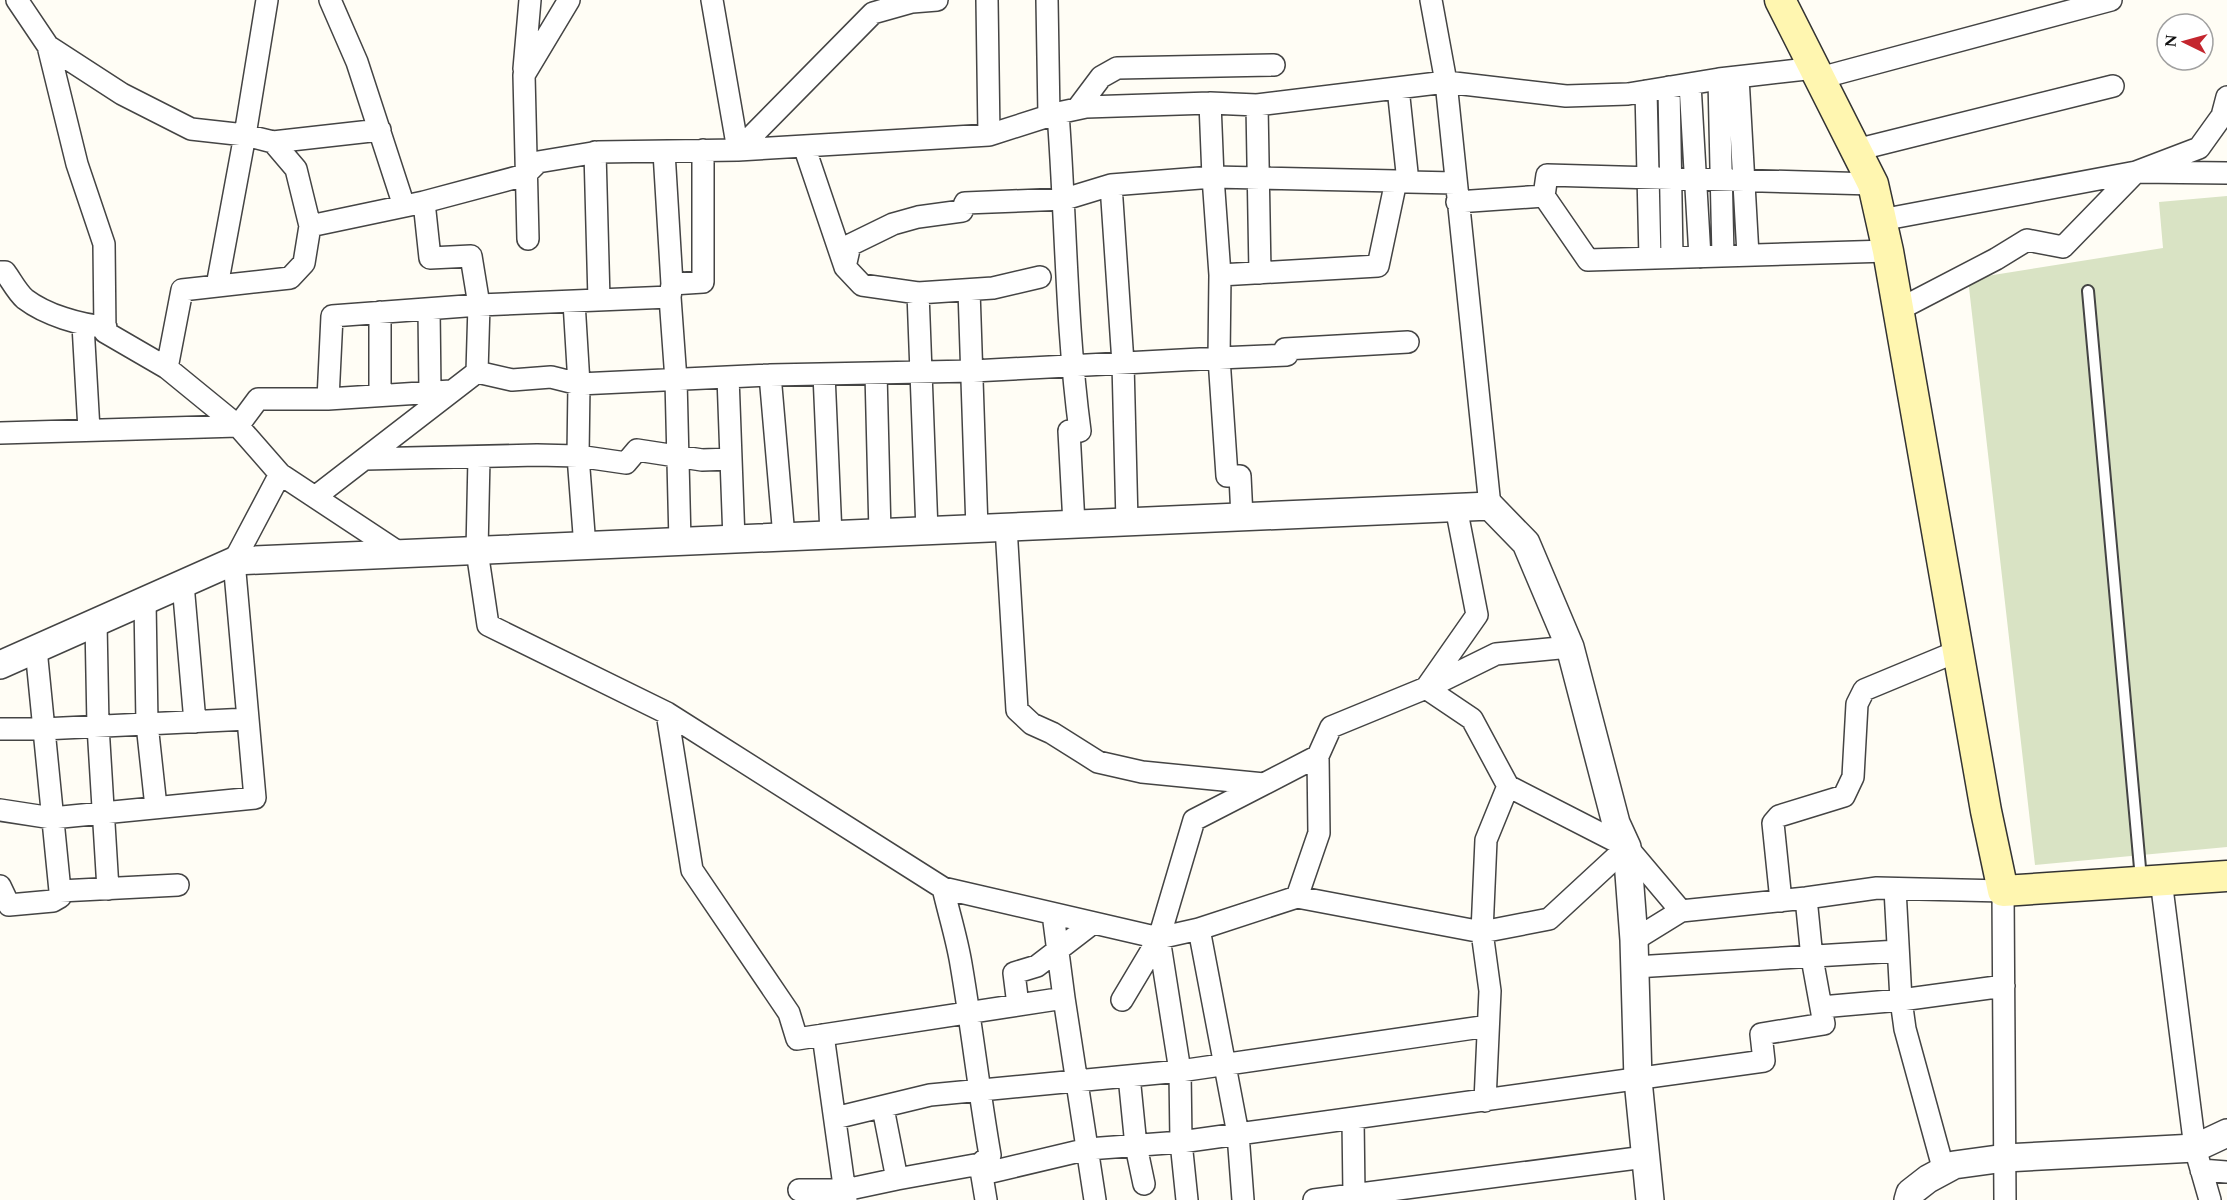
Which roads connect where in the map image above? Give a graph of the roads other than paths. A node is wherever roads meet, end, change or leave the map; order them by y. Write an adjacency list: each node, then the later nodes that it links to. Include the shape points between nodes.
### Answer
1 (17, 0): 13 (street)
2 (267, 0): 28 (street)
3 (330, 0): 27 (street)
4 (530, 0): 16 (street)
5 (569, 0): 16 (street)
6 (711, 0): 33 (street)
7 (937, 0): 33 (street, via 912,2 873,13)
8 (987, 0): 29 (street)
9 (1047, 0): 26 (street)
10 (1431, 0): 18 (street)
11 (1783, 0): 15 (main road)
12 (2111, 0): 15 (street)
13 (48, 46): 28 (street, via 122,94 191,129); 80 (street, via 77,164 104,244)
14 (1275, 65): 26 (street, via 1117,68 1107,71)
15 (1817, 73): 17 (street); 34 (main road)
16 (524, 75): 39 (street)
17 (1729, 78): 19 (street); 45 (street); 46 (street)
18 (1446, 82): 21 (street); 22 (street, via 1566,96); 50 (street)
19 (1679, 85): 22 (street); 43 (street); 44 (street)
20 (2113, 86): 34 (street)
21 (1398, 88): 25 (street); 47 (street)
22 (1646, 91): 42 (street)
23 (2227, 97): 37 (street, via 2222,116 2199,148)
24 (1210, 103): 25 (street); 26 (street); 40 (street)
25 (1257, 105): 41 (street)
26 (1061, 112): 29 (street); 52 (street)
27 (380, 130): 30 (street); 53 (street)
28 (245, 135): 30 (street); 68 (street)
29 (989, 135): 31 (street)
30 (273, 142): 55 (street, via 296,168)
31 (804, 146): 33 (street); 63 (street)
32 (703, 150): 33 (street); 36 (street); 70 (street, via 703,282)
33 (738, 150)
34 (1856, 150): 48 (main road)
35 (595, 152): 36 (street); 39 (street, via 538,162); 73 (street)
36 (664, 152): 70 (street)
37 (2136, 172): 38 (street); 54 (street); 77 (street, via 2063,247 2027,240)
38 (2227, 173)
39 (525, 175): 53 (street); 56 (street)
40 (1213, 177): 41 (street); 49 (street); 66 (street)
41 (1257, 178): 47 (street); 65 (street)
42 (1648, 178): 43 (street); 51 (street, via 1546,175); 62 (street)
43 (1671, 178): 44 (street); 61 (street)
44 (1696, 179): 45 (street); 59 (street)
45 (1720, 180): 46 (street); 60 (street)
46 (1745, 180): 48 (street); 58 (street)
47 (1402, 182): 50 (street); 65 (street, via 1378,266)
48 (1873, 184): 54 (main road)
49 (1111, 185): 52 (street); 83 (street)
50 (1456, 192): 51 (street); 109 (street)
51 (1544, 196): 62 (street, via 1588,260)
52 (1065, 199): 63 (street, via 965,203 962,211 893,224 850,245); 84 (street)
53 (414, 204): 55 (street); 75 (street, via 430,258 471,256)
54 (1881, 220): 57 (main road)
55 (310, 226): 68 (street, via 304,263 290,278)
56 (528, 239)
57 (1888, 252): 58 (street); 77 (main road)
58 (1748, 255): 60 (street)
59 (1700, 256): 60 (street); 61 (street)
60 (1723, 256)
61 (1672, 257): 62 (street)
62 (1650, 258)
63 (845, 267): 72 (street, via 862,285)
64 (0, 272): 79 (street, via 5,272 25,298)
65 (1260, 273): 66 (street)
66 (1220, 275): 82 (street)
67 (1040, 277): 69 (street)
68 (217, 286): 85 (street, via 182,290)
69 (969, 290): 72 (street); 86 (street)
70 (671, 291): 73 (street); 93 (street)
71 (2088, 291): 150 (lane)
72 (918, 293): 88 (street)
73 (599, 300): 74 (street)
74 (574, 302): 75 (street); 94 (street)
75 (479, 305): 76 (street); 87 (street)
76 (429, 309): 78 (street); 96 (street)
77 (1898, 310): 131 (main road)
78 (380, 312): 97 (street); 98 (street, via 332,316)
79 (83, 325): 80 (street); 100 (street)
80 (105, 327): 85 (street, via 105,332)
81 (1408, 342): 82 (street, via 1286,349 1287,355)
82 (1219, 358): 83 (street); 111 (street, via 1227,476 1239,476)
83 (1123, 363): 84 (street); 112 (street)
84 (1071, 366): 86 (street); 113 (street, via 1080,431 1069,431)
85 (167, 368): 99 (street)
86 (973, 371): 88 (street); 115 (street)
87 (477, 372): 94 (street, via 512,380 551,377); 95 (street)
88 (921, 372): 89 (street); 116 (street)
89 (876, 373): 90 (street); 117 (street)
90 (824, 374): 91 (street); 118 (street)
91 (770, 375): 92 (street); 119 (street)
92 (728, 377): 93 (street); 106 (street)
93 (676, 380): 94 (street); 103 (street)
94 (579, 384): 102 (street)
95 (451, 391): 96 (street); 105 (street)
96 (430, 392): 97 (street)
97 (380, 394): 98 (street)
98 (328, 399): 99 (street, via 258,399)
99 (238, 426): 100 (street); 107 (street)
100 (89, 430): 101 (street)
101 (0, 433)
102 (578, 456): 103 (street, via 627,463 637,450); 104 (street); 122 (street)
103 (678, 456): 106 (street); 121 (street)
104 (479, 458): 105 (street); 123 (street)
105 (365, 459): 108 (street)
106 (731, 459): 120 (street)
107 (280, 474): 108 (street); 125 (street)
108 (315, 497): 124 (street)
109 (1490, 506): 110 (street); 129 (street, via 1526,543)
110 (1456, 507): 111 (street); 133 (street, via 1477,615)
111 (1242, 517): 112 (street)
112 (1127, 522): 113 (street)
113 (1074, 524): 114 (street)
114 (1006, 527): 115 (street); 142 (street, via 1017,710 1032,724 1098,762 1142,772)
115 (977, 529): 116 (street)
116 (927, 531): 117 (street)
117 (880, 533): 118 (street)
118 (831, 535): 119 (street)
119 (784, 537): 120 (street)
120 (734, 540): 121 (street)
121 (680, 542): 122 (street)
122 (585, 547): 123 (street)
123 (477, 550): 124 (street); 134 (street, via 488,625)
124 (401, 554): 125 (street)
125 (234, 561): 126 (street); 135 (street)
126 (183, 584): 127 (street); 136 (street)
127 (145, 601): 128 (street); 137 (street)
128 (96, 623): 130 (street); 138 (street)
129 (1570, 647): 133 (street, via 1496,654); 148 (street, via 1616,823)
130 (36, 649): 132 (street); 140 (street)
131 (1958, 651): 157 (main road); 160 (street, via 1864,690 1857,704 1853,777 1844,796 1779,816 1773,823)
132 (0, 665)
133 (1426, 688): 141 (street, via 1331,727); 143 (street, via 1472,718)
134 (667, 713): 153 (street); 180 (street, via 692,870 789,1013 797,1039)
135 (248, 719): 136 (street); 144 (street, via 255,798)
136 (195, 722): 137 (street)
137 (147, 724): 138 (street); 144 (street)
138 (98, 726): 140 (street); 146 (street)
139 (0, 729): 140 (street)
140 (42, 729): 147 (street)
141 (1318, 756): 142 (street); 158 (street, via 1319,833)
142 (1264, 784): 166 (street, via 1194,820)
143 (1508, 786): 148 (street); 165 (street, via 1486,840)
144 (156, 807): 146 (street)
145 (0, 810): 147 (street)
146 (102, 812): 147 (street); 154 (street)
147 (52, 818): 156 (street)
148 (1627, 847): 161 (street); 165 (street, via 1549,919); 167 (street)
149 (2227, 876): 150 (main road)
150 (2151, 881): 157 (main road); 198 (street)
151 (178, 885): 154 (street)
152 (0, 886): 156 (street, via 9,905 53,901 60,897)
153 (943, 888): 162 (street); 178 (street)
154 (108, 889): 156 (street)
155 (1894, 889): 157 (street); 159 (street); 169 (street)
156 (60, 891)
157 (2002, 891): 172 (street)
158 (1297, 897): 164 (street); 165 (street)
159 (1806, 898): 160 (street); 170 (street)
160 (1781, 900): 161 (street)
161 (1681, 911): 167 (street)
162 (1053, 914): 163 (street); 168 (street)
163 (1093, 923): 166 (street); 168 (street)
164 (1199, 929): 166 (street); 181 (street)
165 (1482, 932): 179 (street, via 1490,991)
166 (1159, 938): 174 (street); 182 (street)
167 (1634, 940): 171 (street)
168 (1058, 950): 173 (street); 176 (street, via 1037,966 1014,973)
169 (1898, 951): 170 (street); 175 (street)
170 (1812, 958): 171 (street); 177 (street)
171 (1635, 968): 184 (street)
172 (2004, 986): 175 (street); 197 (street)
173 (1064, 998): 176 (street); 185 (street)
174 (1122, 1000)
175 (1901, 1000): 177 (street); 200 (street, via 1905,1029)
176 (1018, 1005): 178 (street)
177 (1821, 1006): 184 (street, via 1824,1024 1761,1034 1764,1061)
178 (969, 1012): 180 (street); 186 (street)
179 (1488, 1026): 181 (street); 187 (street)
180 (823, 1035): 189 (street)
181 (1224, 1065): 182 (street); 192 (street)
182 (1180, 1071): 183 (street); 193 (street)
183 (1129, 1076): 185 (street); 194 (street)
184 (1638, 1080): 187 (street); 196 (street)
185 (1077, 1082): 186 (street); 195 (street)
186 (979, 1091): 188 (street, via 930,1095); 199 (street, via 990,1155)
187 (1485, 1101): 190 (street)
188 (883, 1108): 189 (street); 202 (street)
189 (835, 1118): 205 (street)
190 (1353, 1119): 192 (street); 206 (street)
191 (2227, 1133): 198 (street)
192 (1238, 1134): 193 (street); 210 (street)
193 (1181, 1142): 194 (street); 209 (street)
194 (1136, 1146): 195 (street); 203 (street)
195 (1088, 1149): 199 (street, via 991,1172); 208 (street)
196 (1646, 1157): 206 (street); 212 (street)
197 (2005, 1158): 198 (street); 200 (street, via 1954,1165); 214 (street)
198 (2198, 1159): 201 (street); 215 (street)
199 (980, 1164): 202 (street); 207 (street)
200 (1944, 1171): 213 (street, via 1910,1193)
201 (2227, 1172)
202 (897, 1179): 205 (street)
203 (1144, 1184)
204 (799, 1191): 205 (street)
205 (846, 1195)
206 (1354, 1195): 211 (street)
207 (986, 1200)
208 (1095, 1200)
209 (1187, 1200)
210 (1243, 1200)
211 (1314, 1200)
212 (1650, 1200)
213 (1908, 1200)
214 (2005, 1200)
215 (2210, 1200)

